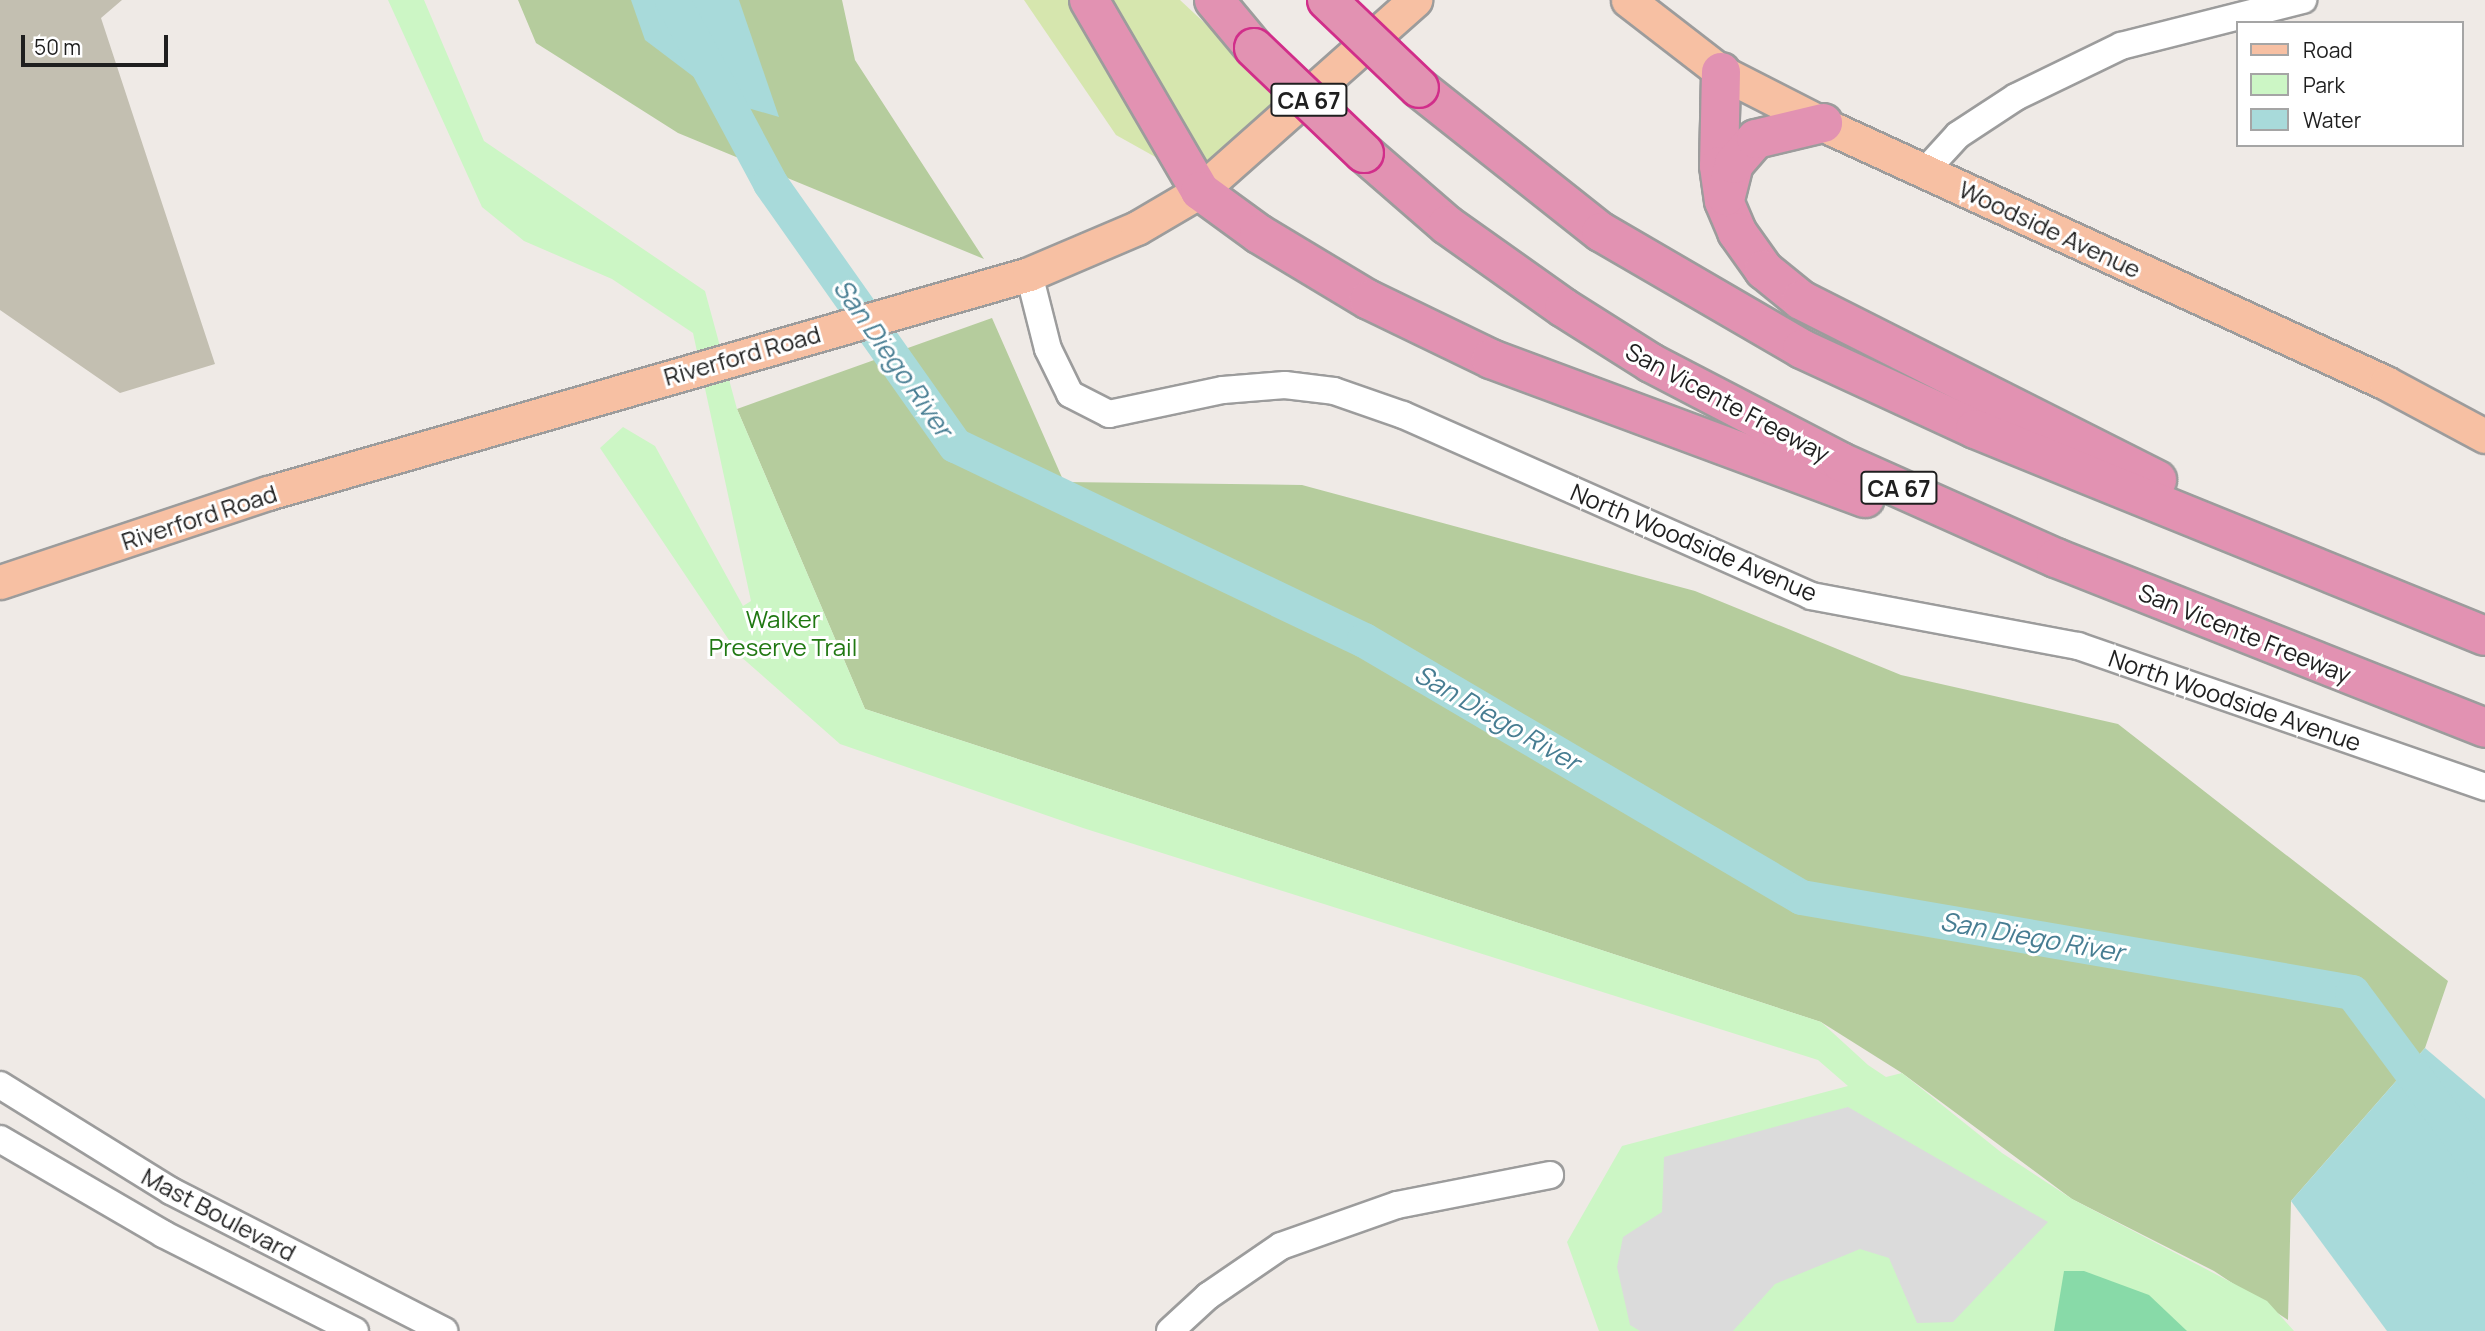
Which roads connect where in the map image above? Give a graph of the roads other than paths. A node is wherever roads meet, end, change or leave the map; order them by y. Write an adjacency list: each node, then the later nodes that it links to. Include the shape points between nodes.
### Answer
1 (1089, 0): 10 (highway)
2 (1214, 0): 14 (highway, San Vicente Freeway / CA 67, bridge, via 1254,48 1447,225 1651,363 1841,462)
3 (1327, 0): 15 (highway, bridge, via 1419,88 1601,232 1802,349 1975,429)
4 (1415, 0): 10 (main road, Riverford Road)
5 (1628, 0): 7 (main road, Woodside Avenue)
6 (2303, 0): 9 (street, via 2121,46 2017,97 1958,135)
7 (1721, 72): 8 (main road, Woodside Avenue); 11 (highway, via 1719,166)
8 (1823, 123): 9 (main road, Woodside Avenue); 11 (highway, via 1756,139 1734,164)
9 (1925, 171): 13 (main road, Woodside Avenue, via 2386,383)
10 (1200, 191): 12 (main road, Riverford Road, via 1137,228); 14 (highway, via 1259,234 1369,300 1491,359 1877,502)
11 (1724, 201): 15 (highway, via 1737,232 1764,270 1801,300 2081,438)
12 (1029, 274): 16 (main road, Riverford Road, via 268,493); 19 (street, North Woodside Avenue, via 1048,349 1070,394 1109,414 1223,390 1285,385 1334,391 1403,415 1811,596 2078,646)
13 (2485, 436)
14 (2056, 558): 18 (highway, San Vicente Freeway / CA 67)
15 (2312, 566): 17 (highway)
16 (0, 582)
17 (2485, 636)
18 (2485, 728)
19 (2485, 787)
20 (0, 1084): 22 (street, Mast Boulevard)
21 (0, 1139): 24 (street, Mast Boulevard)
22 (124, 1163): 24 (street); 26 (street, Mast Boulevard)
23 (1550, 1175): 27 (street, via 1397,1205 1281,1246 1208,1296)
24 (106, 1200): 25 (street, Mast Boulevard, via 163,1234)
25 (355, 1331)
26 (444, 1331)
27 (1170, 1331)

